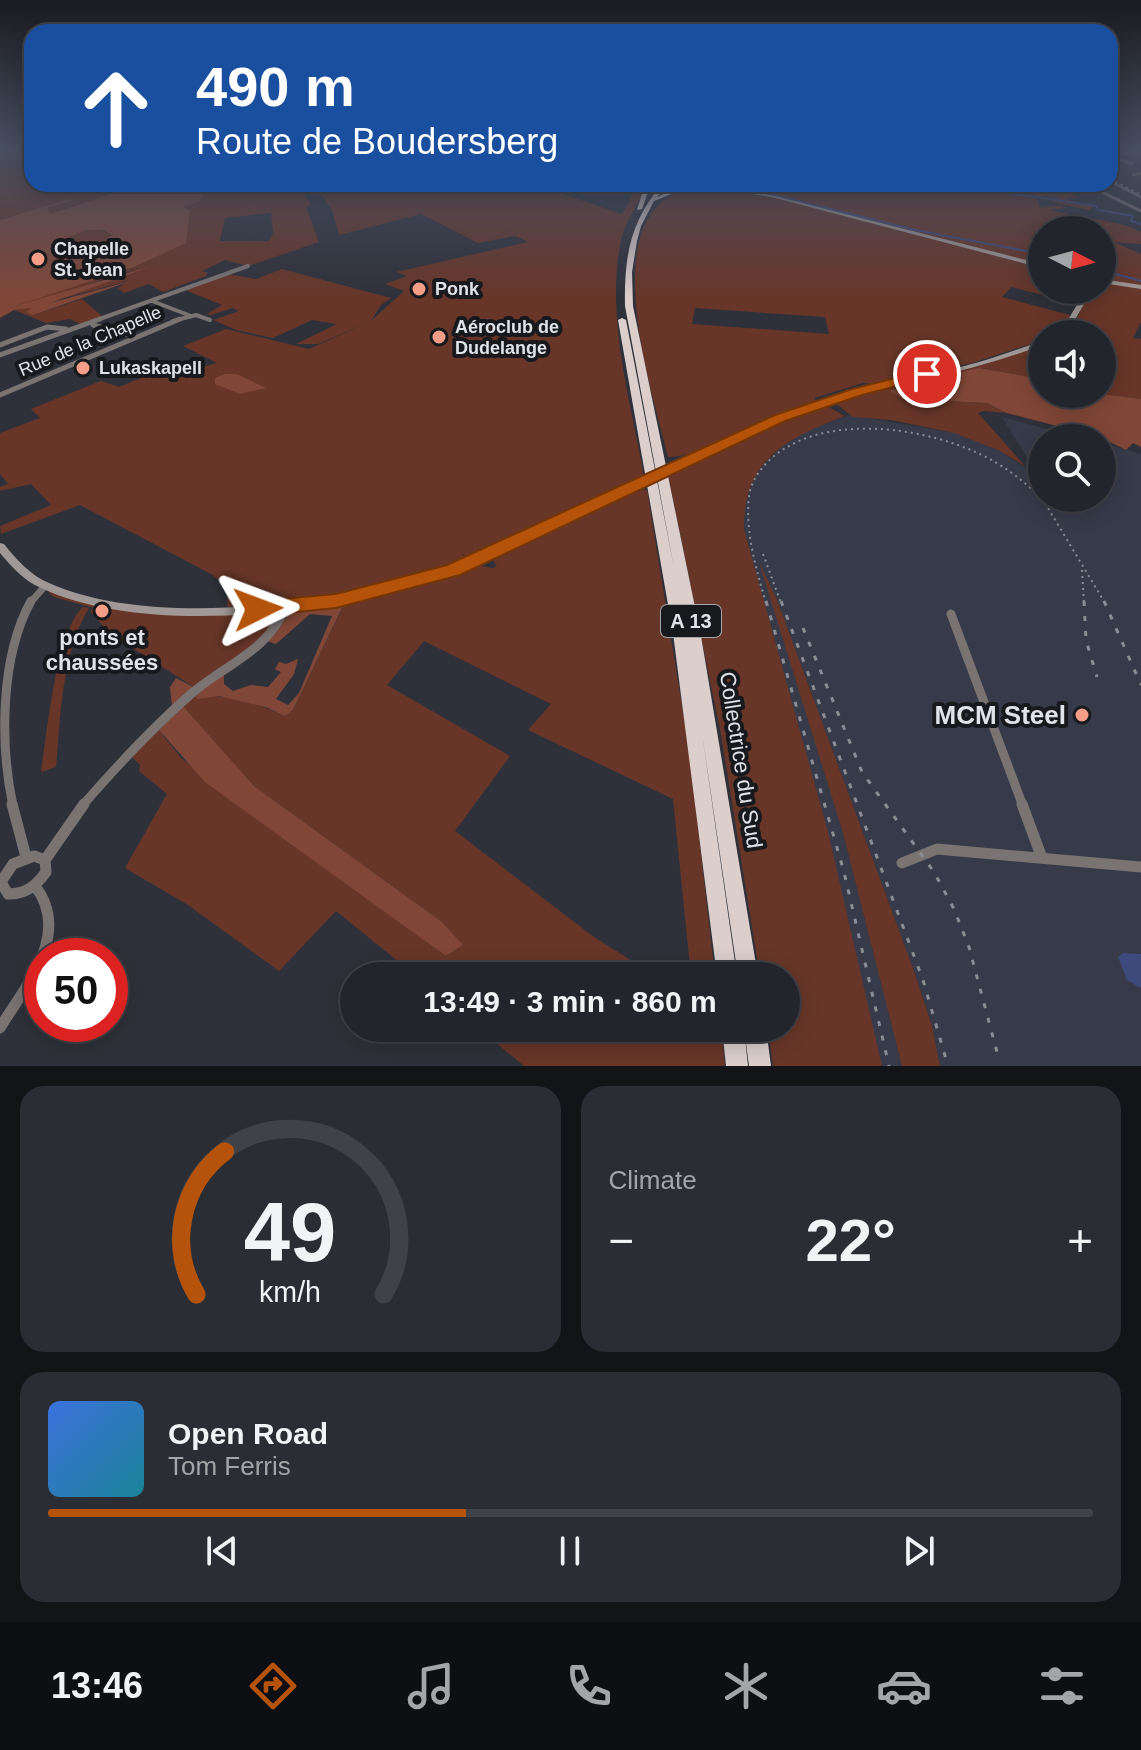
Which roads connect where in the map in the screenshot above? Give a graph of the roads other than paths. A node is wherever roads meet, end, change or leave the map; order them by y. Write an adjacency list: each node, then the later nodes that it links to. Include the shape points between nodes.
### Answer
1 (645, 199): 6 (highway, A 13)
2 (651, 199): 6 (highway, Collectrice du Sud / A 13)
3 (659, 199): 6 (highway)
4 (782, 199): 8 (main road)
5 (1116, 199): 7 (street)
6 (642, 210): 35 (highway, Collectrice du Sud / A 13, via 624,248 620,306 680,633); 36 (highway, Collectrice du Sud / A 13, via 630,253 629,306 697,652)
7 (1141, 211)
8 (1028, 262)
9 (248, 266): 12 (street)
10 (1116, 283): 11 (main road)
11 (1141, 287)
12 (151, 301): 13 (street, Rue de la Chapelle); 15 (street)
13 (191, 316): 14 (street, Rue de la Chapelle); 17 (street, Rue de la Chapelle)
14 (210, 320)
15 (92, 324): 16 (street); 17 (street)
16 (70, 330): 18 (street, via 47,327); 20 (street)
17 (133, 336): 21 (street, Rue de la Chapelle)
18 (0, 345)
19 (1028, 348): 24 (main road, via 827,401 453,570 354,597)
20 (0, 355)
21 (0, 395)
22 (0, 546): 23 (main road)
23 (45, 586): 24 (main road, via 135,608); 26 (street, via 27,602 16,623 3,693 3,759)
24 (285, 607): 28 (street, via 278,627 265,640 180,704 100,784)
25 (951, 614): 27 (street)
26 (26, 857): 28 (street); 31 (street)
27 (1042, 858): 29 (street, via 937,849); 30 (street)
28 (45, 860): 32 (street, via 46,872)
29 (902, 863)
30 (1141, 867)
31 (2, 876): 33 (street, via 1,887)
32 (35, 886): 33 (street); 37 (street, via 47,898 52,926)
33 (8, 894): 34 (street)
34 (0, 904)
35 (725, 962)
36 (746, 962)
37 (0, 1028)
38 (734, 1042): 40 (highway)
39 (757, 1042): 41 (highway)
40 (737, 1066)
41 (760, 1066)

